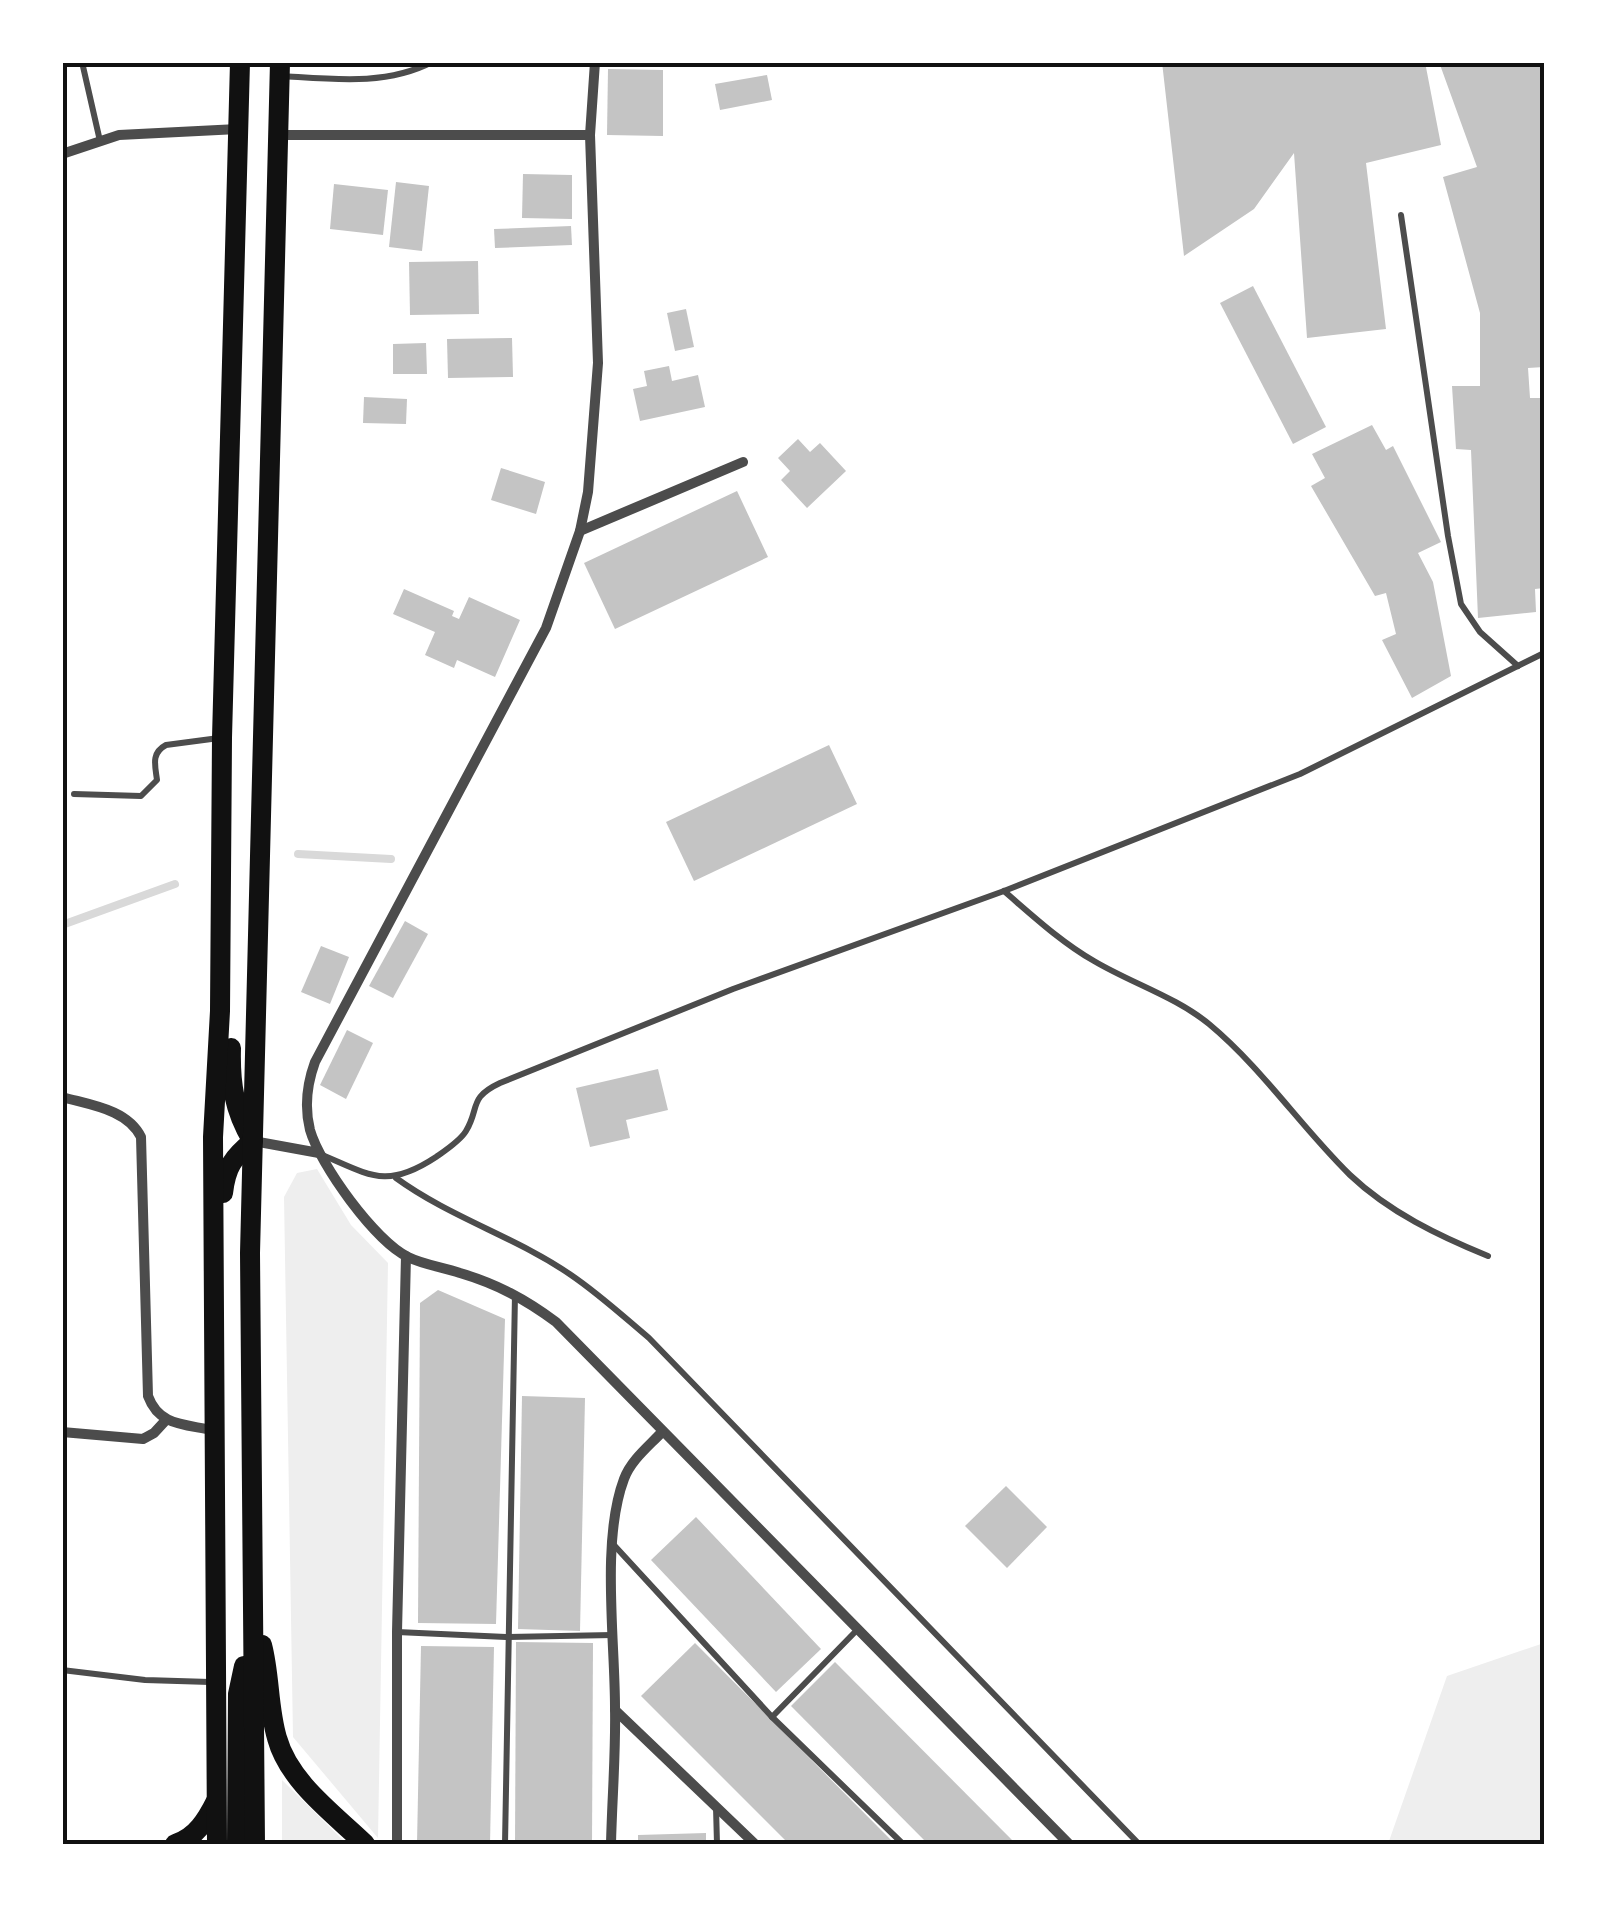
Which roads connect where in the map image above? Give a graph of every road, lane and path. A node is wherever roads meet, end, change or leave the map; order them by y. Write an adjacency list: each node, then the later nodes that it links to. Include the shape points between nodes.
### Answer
1 (82, 62): 9 (lane)
2 (240, 62): 6 (highway)
3 (432, 62): 5 (lane, via 411,73 354,80)
4 (595, 62): 7 (street)
5 (279, 69): 8 (highway)
6 (238, 129): 9 (street, via 119,134); 16 (highway)
7 (590, 134): 8 (street); 13 (street, via 598,363)
8 (278, 135): 21 (highway)
9 (100, 141): 10 (street)
10 (62, 154)
11 (1400, 216): 15 (lane, via 1461,604)
12 (743, 462): 13 (street)
13 (580, 531): 22 (street, via 546,628 315,1062 306,1104)
14 (1544, 653): 15 (lane)
15 (1518, 666): 18 (lane, via 1300,774)
16 (222, 738): 17 (lane, via 158,750 156,780 141,796); 19 (highway)
17 (74, 794)
18 (1004, 891): 23 (lane, via 732,989 484,1090 466,1132); 25 (lane, via 1094,961 1204,1020 1353,1178 1396,1210)
19 (220, 1010): 21 (highway, via 231,1036 230,1084); 26 (highway)
20 (62, 1097): 28 (street, via 123,1116 141,1136 148,1396)
21 (253, 1142): 22 (street); 26 (highway, via 226,1169 221,1249); 33 (highway)
22 (319, 1153): 23 (lane, via 376,1177); 24 (street, via 345,1194)
23 (395, 1177): 56 (lane, via 571,1275 649,1338)
24 (406, 1256): 27 (street); 35 (street)
25 (1488, 1256)
26 (212, 1269): 29 (highway)
27 (515, 1293): 31 (street, via 556,1322); 36 (lane)
28 (166, 1420): 29 (street); 30 (street, via 143,1439)
29 (212, 1430): 39 (highway)
30 (62, 1432)
31 (662, 1432): 32 (street, via 625,1477); 34 (street)
32 (613, 1544): 37 (street); 41 (lane)
33 (253, 1625): 46 (highway, via 238,1694); 47 (highway); 48 (highway, via 284,1756)
34 (856, 1631): 41 (lane); 55 (street)
35 (397, 1632): 36 (lane); 49 (street)
36 (506, 1636): 37 (lane); 50 (lane)
37 (613, 1636): 40 (street)
38 (62, 1670): 39 (lane)
39 (216, 1682): 42 (highway)
40 (615, 1710): 43 (street); 51 (street)
41 (772, 1717): 54 (lane)
42 (217, 1800): 44 (highway, via 206,1822); 45 (highway)
43 (716, 1806): 52 (lane); 53 (street)
44 (175, 1844)
45 (218, 1844)
46 (237, 1844)
47 (255, 1844)
48 (365, 1844)
49 (397, 1844)
50 (505, 1844)
51 (611, 1844)
52 (717, 1844)
53 (754, 1844)
54 (903, 1844)
55 (1069, 1844)
56 (1139, 1844)

